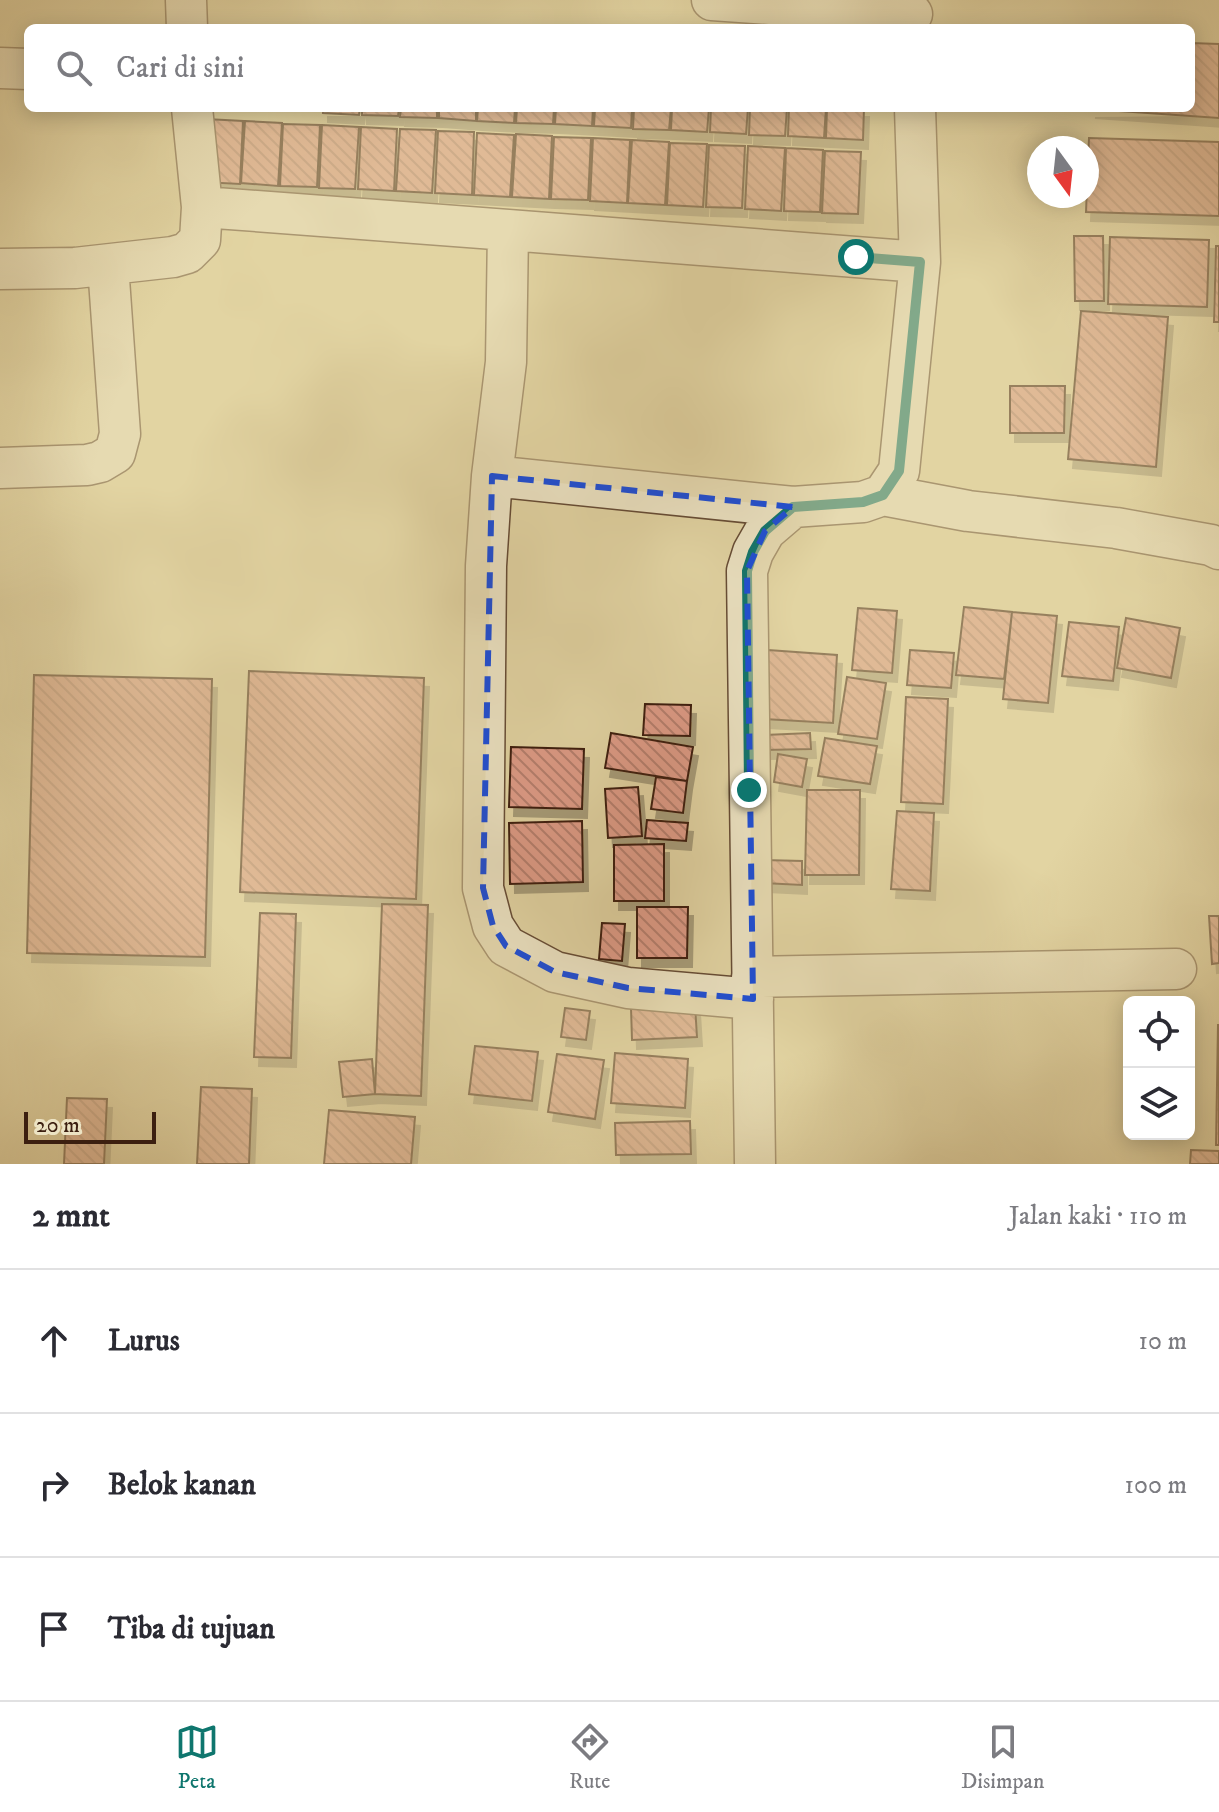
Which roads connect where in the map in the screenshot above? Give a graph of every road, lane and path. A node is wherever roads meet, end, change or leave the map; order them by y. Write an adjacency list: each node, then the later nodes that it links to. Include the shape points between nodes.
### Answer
1 (186, 0): 4 (street)
2 (712, 0): 3 (street)
3 (912, 14)
4 (187, 24)
5 (0, 68): 6 (street)
6 (24, 69)
7 (192, 112): 9 (street)
8 (915, 112): 11 (street)
9 (202, 207): 10 (street); 12 (street, via 200,240 187,253)
10 (508, 230): 11 (street); 15 (street, via 506,362)
11 (920, 262): 16 (street, via 899,471)
12 (108, 265): 13 (street); 14 (street, via 120,434 115,453 87,465)
13 (0, 269)
14 (0, 468)
15 (492, 476): 17 (street); 20 (street, via 486,566 483,888 493,926 506,946 555,972 628,988)
16 (883, 495): 17 (street, via 863,502); 18 (street, via 1116,528)
17 (793, 507): 20 (street, via 765,531 747,571)
18 (1219, 549)
19 (1176, 969): 20 (street)
20 (752, 988): 21 (street)
21 (755, 1164)

